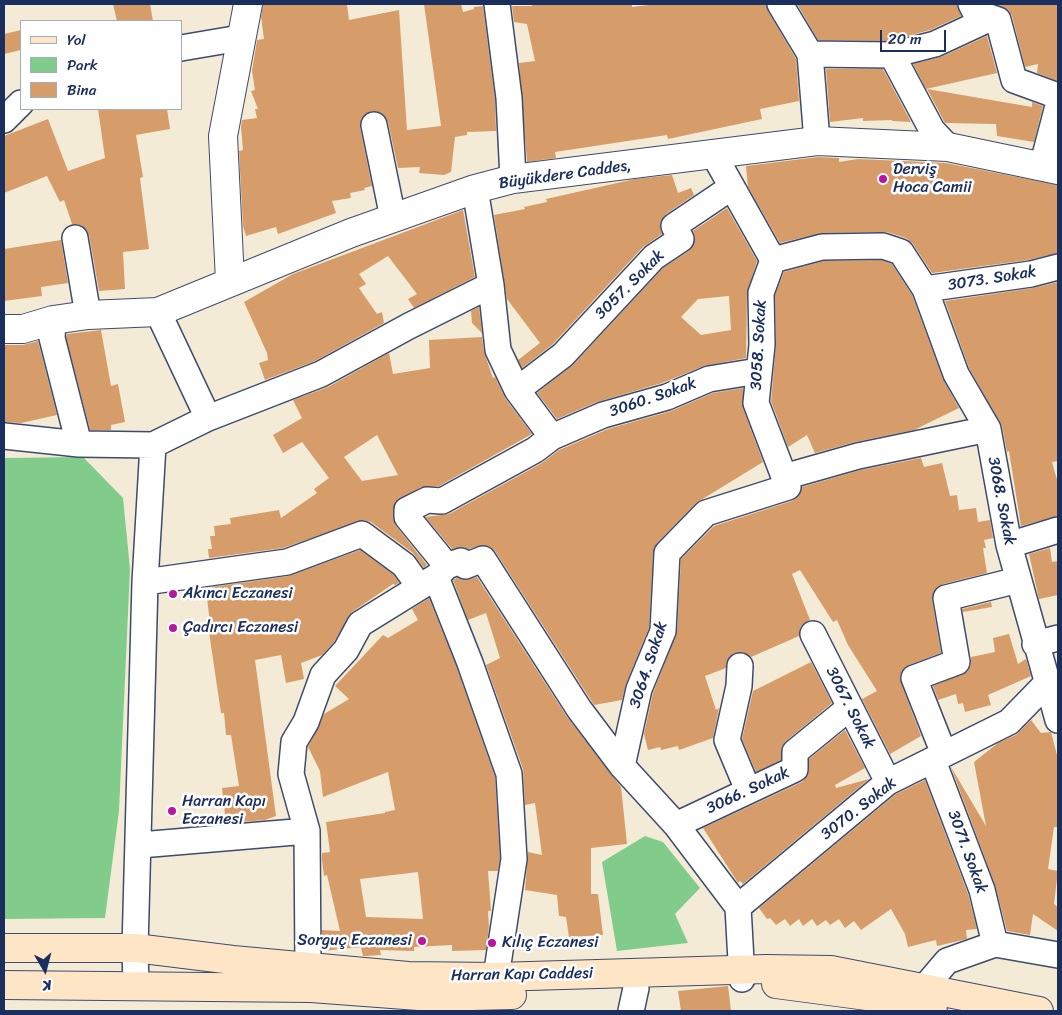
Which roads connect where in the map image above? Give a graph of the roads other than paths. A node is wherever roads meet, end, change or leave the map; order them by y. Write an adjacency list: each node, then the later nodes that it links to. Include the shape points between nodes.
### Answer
1 (249, 4): 6 (street)
2 (497, 4): 19 (street, via 509,98)
3 (780, 4): 8 (street)
4 (971, 4): 5 (street, via 975,12)
5 (991, 18): 9 (street, via 935,44); 10 (street, via 998,20 1014,80)
6 (240, 38): 7 (street); 26 (street, via 223,136)
7 (182, 48)
8 (810, 54): 9 (street); 15 (street)
9 (892, 55): 16 (street, via 932,130)
10 (1058, 96)
11 (20, 104): 13 (street)
12 (1058, 106): 18 (street)
13 (4, 120)
14 (374, 125): 22 (street)
15 (817, 141): 16 (street, Büyükdere Caddes,); 17 (street, Büyükdere Caddes,)
16 (948, 147): 18 (street, Büyükdere Caddes,)
17 (714, 155): 19 (street, Büyükdere Caddes,); 20 (street)
18 (1050, 169)
19 (513, 180): 21 (street, Büyükdere Caddes,)
20 (732, 187): 24 (street); 34 (street, 3057. Sokak, via 674,226 681,239 654,257 563,355)
21 (475, 189): 22 (street, Büyükdere Caddes,); 27 (street)
22 (394, 218): 26 (street, Büyükdere Caddes,)
23 (74, 238): 30 (street)
24 (773, 260): 28 (street, 3068. Sokak, via 822,247 883,246 901,252); 33 (street, 3058. Sokak, via 761,293 762,345)
25 (1058, 266): 28 (street, 3073. Sokak, via 1031,274)
26 (230, 282): 29 (street, Büyükdere Caddes,)
27 (491, 285): 34 (street, via 498,350); 35 (street, via 320,374)
28 (925, 289): 36 (street, 3068. Sokak, via 956,374)
29 (158, 312): 30 (street, Büyükdere Caddes,); 35 (street)
30 (88, 315): 31 (street, Büyükdere Caddes,)
31 (53, 320): 32 (street, Büyükdere Caddes,); 39 (street, via 52,338)
32 (4, 329)
33 (758, 371): 38 (street, 3060. Sokak, via 709,379 667,397 603,415); 41 (street, 3058. Sokak, via 756,403)
34 (517, 390): 38 (street)
35 (208, 418): 40 (street)
36 (988, 429): 41 (street, 3064. Sokak, via 858,456); 43 (street, 3068. Sokak)
37 (4, 436): 39 (street)
38 (552, 437): 44 (street, 3060. Sokak, via 535,450 442,501 427,500 406,510)
39 (79, 444): 40 (street)
40 (153, 445): 46 (street)
41 (786, 482): 54 (street, 3064. Sokak, via 706,513 667,553 663,631 639,689)
42 (1058, 530): 43 (street)
43 (1009, 545): 45 (street, 3068. Sokak)
44 (434, 576): 46 (street, via 404,565 362,534 286,562); 54 (street, via 460,561 465,566 483,559 579,709); 58 (street, via 360,624 346,650 323,675 306,722 294,742 291,774); 67 (street, via 470,663 509,774 514,859)
45 (1018, 580): 48 (street, 3068. Sokak); 53 (street, 3071. Sokak, via 946,598 957,662 914,678)
46 (145, 582): 59 (street)
47 (812, 634): 51 (street, 3067. Sokak)
48 (1047, 641): 50 (street, 3068. Sokak)
49 (740, 666): 56 (street, via 728,740)
50 (1046, 684): 52 (street, 3068. Sokak); 53 (street, 3070. Sokak, via 1009,722)
51 (850, 708): 55 (street, 3067. Sokak); 56 (street, 3066. Sokak, via 795,752 795,769)
52 (1058, 720)
53 (938, 758): 55 (street, 3070. Sokak); 61 (street, 3071. Sokak, via 982,890)
54 (622, 766): 57 (street)
55 (888, 782): 60 (street, 3070. Sokak)
56 (748, 790): 57 (street, 3066. Sokak)
57 (676, 825): 60 (street)
58 (307, 831): 59 (street); 65 (street)
59 (140, 845): 63 (street)
60 (738, 907): 66 (street)
61 (996, 944): 64 (street); 71 (street, via 946,961)
62 (4, 948): 63 (main road, Harran Kapı Caddesi)
63 (136, 948): 65 (main road, Harran Kapı Caddesi); 69 (street)
64 (1058, 956)
65 (308, 967): 67 (main road, Harran Kapı Caddesi, via 408,976)
66 (743, 974): 67 (main road, Harran Kapı Caddesi); 70 (main road, Harran Kapı Caddesi); 71 (main road, Harran Kapı Caddesi, via 831,970); 73 (main road, Harran Kapı Caddesi)
67 (496, 977)
68 (4, 985): 69 (main road, Harran Kapı Caddesi)
69 (136, 987): 72 (main road, Harran Kapı Caddesi, via 310,988)
70 (633, 1000): 72 (main road, Harran Kapı Caddesi, via 432,997)
71 (929, 1000): 73 (main road, Harran Kapı Caddesi); 74 (main road, Harran Kapı Caddesi)
72 (383, 1003)
73 (871, 1004)
74 (1038, 1011)

